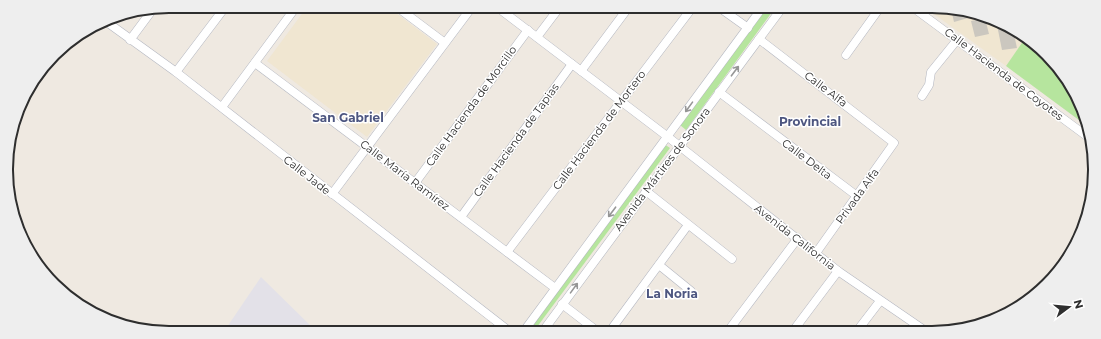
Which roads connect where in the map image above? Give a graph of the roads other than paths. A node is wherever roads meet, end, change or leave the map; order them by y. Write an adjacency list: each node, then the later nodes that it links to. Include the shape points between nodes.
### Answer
1 (221, 13): 27 (street)
2 (291, 13): 24 (street)
3 (405, 13): 22 (street)
4 (468, 13): 22 (street)
5 (505, 13): 17 (street, Avenida California)
6 (555, 13): 18 (street)
7 (624, 13): 26 (street)
8 (688, 13): 30 (street, Calle Hacienda de Mortero)
9 (727, 13): 16 (street)
10 (758, 13): 16 (street, Avenida Mártires de Sonora)
11 (778, 13): 19 (street, Avenida Mártires de Sonora)
12 (876, 13): 23 (street)
13 (920, 13): 21 (street, Calle Hacienda de Coyotes)
14 (149, 14): 20 (street)
15 (110, 25): 20 (street, Calle Jade)
16 (748, 28): 33 (street, Avenida Mártires de Sonora, one-way to 33)
17 (528, 30): 18 (street, Avenida California); 37 (street, Calle Hacienda de Morcillo)
18 (537, 38): 25 (street, Avenida California)
19 (759, 39): 28 (street, Avenida Mártires de Sonora, one-way to 19); 34 (street, Calle Alfa)
20 (130, 40): 27 (street, Calle Jade)
21 (957, 40): 29 (street, via 931,72 929,85); 32 (street, Calle Hacienda de Coyotes)
22 (445, 43): 36 (street)
23 (846, 55)
24 (255, 63): 31 (street); 36 (street, Calle María Ramírez)
25 (572, 64): 26 (street, Avenida California); 41 (street, Calle Hacienda de Tapias)
26 (581, 71): 30 (street, Avenida California)
27 (176, 72): 31 (street, Calle Jade)
28 (719, 92): 35 (street, Avenida Mártires de Sonora); 40 (street, Calle Delta)
29 (922, 96)
30 (621, 101): 33 (street, Avenida California); 44 (street, Calle Hacienda de Mortero)
31 (222, 107): 39 (street, Calle Jade)
32 (1084, 134)
33 (668, 137): 35 (street, Avenida California); 49 (street, Avenida Mártires de Sonora, one-way to 49)
34 (892, 140): 40 (street, Privada Alfa, via 894,144)
35 (679, 146): 38 (street, Avenida Mártires de Sonora); 43 (street, Avenida California)
36 (368, 147): 37 (street, Calle María Ramírez); 39 (street)
37 (415, 182): 41 (street, Calle María Ramírez)
38 (646, 191): 42 (street); 52 (street, Avenida Mártires de Sonora, one-way to 38)
39 (332, 194): 53 (street, Calle Jade)
40 (857, 196): 45 (street, Privada Alfa)
41 (461, 217): 44 (street, Calle María Ramírez)
42 (688, 225): 46 (street); 47 (street)
43 (798, 238): 45 (street, Avenida California); 58 (street)
44 (507, 252): 49 (street, Calle María Ramírez)
45 (816, 253): 48 (street, Avenida California)
46 (732, 259)
47 (659, 265): 50 (street); 57 (street)
48 (838, 271): 51 (street, Avenida California); 59 (street)
49 (555, 288): 54 (street, Avenida Mártires de Sonora)
50 (691, 291)
51 (880, 301): 60 (street); 61 (street, Avenida California)
52 (562, 304): 55 (street, Avenida Mártires de Sonora); 56 (street)
53 (504, 326)
54 (528, 326)
55 (547, 326)
56 (591, 326)
57 (614, 326)
58 (732, 326)
59 (797, 326)
60 (861, 326)
61 (918, 326)

